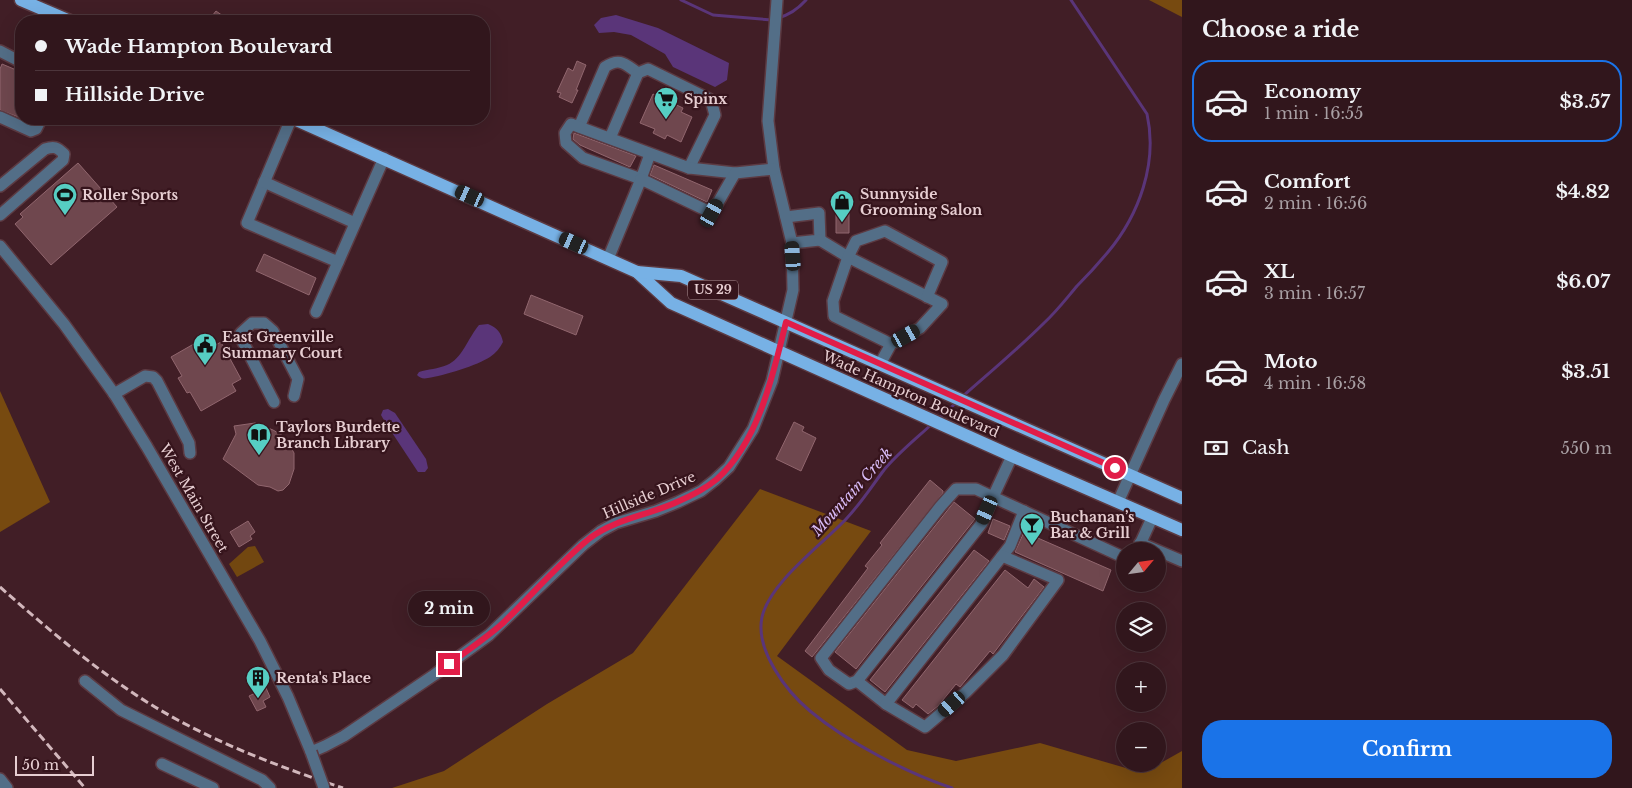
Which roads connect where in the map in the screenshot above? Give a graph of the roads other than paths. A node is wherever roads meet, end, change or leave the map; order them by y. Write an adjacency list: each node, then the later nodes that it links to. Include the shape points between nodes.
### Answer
1 (21, 0): 3 (main road)
2 (777, 0): 18 (street, Hillside Drive, via 768,121)
3 (56, 15)
4 (0, 51): 5 (street)
5 (15, 59)
6 (638, 73): 13 (street, via 619,61 605,67); 14 (street); 17 (street, via 648,69 711,100 715,115)
7 (0, 117): 8 (street)
8 (15, 124)
9 (17, 125): 10 (street, via 31,132)
10 (38, 125)
11 (288, 125): 21 (street)
12 (308, 125): 16 (main road, Wade Hampton Boulevard / US 29)
13 (580, 127): 14 (street); 20 (street, via 571,124 565,133 566,143 583,158)
14 (610, 138): 15 (street)
15 (650, 154): 17 (street); 20 (street)
16 (384, 158): 25 (street); 31 (main road, Wade Hampton Boulevard / US 29)
17 (689, 168): 19 (street)
18 (774, 168): 19 (street); 24 (street, Hillside Drive)
19 (735, 173): 20 (street, via 712,213)
20 (640, 179): 31 (street)
21 (264, 182): 25 (street); 32 (street, via 247,223)
22 (0, 186): 23 (street, via 45,149 53,146 64,154 63,160)
23 (0, 215)
24 (786, 217): 26 (street, via 819,213); 27 (street, Hillside Drive)
25 (355, 223): 32 (street)
26 (820, 240): 27 (street); 30 (street)
27 (792, 243): 37 (street, Hillside Drive, via 793,290)
28 (0, 246): 29 (street, West Main Street)
29 (9, 257): 33 (street); 42 (street, West Main Street, via 64,324)
30 (848, 257): 35 (street); 35 (street, via 856,241 885,231 942,262); 38 (street, via 833,301 834,316)
31 (608, 258): 34 (main road, Wade Hampton Boulevard / US 29)
32 (338, 262): 36 (street)
33 (0, 265)
34 (637, 272): 37 (main road, Wade Hampton Boulevard / US 29, via 682,276); 39 (main road, Wade Hampton Boulevard / US 29, via 671,303)
35 (928, 296): 38 (street, via 942,304 920,328)
36 (316, 312)
37 (786, 322): 39 (street, Hillside Drive); 40 (main road, Wade Hampton Boulevard / US 29)
38 (891, 344): 40 (street)
39 (779, 351): 46 (main road, Wade Hampton Boulevard / US 29); 62 (street, Hillside Drive, via 772,381 753,429 729,467 716,480 678,502 616,523 598,533 489,635 344,736)
40 (880, 364): 47 (main road, Wade Hampton Boulevard / US 29)
41 (1182, 364): 47 (street)
42 (114, 394): 45 (street, via 145,376 153,377 189,443); 62 (street, West Main Street, via 260,641)
43 (294, 396): 44 (street, via 298,379 273,332 264,323 252,323 240,333)
44 (274, 402)
45 (190, 452)
46 (1012, 456): 48 (street); 50 (main road, Wade Hampton Boulevard / US 29)
47 (1131, 475): 49 (main road, Wade Hampton Boulevard / US 29); 50 (street)
48 (993, 497): 51 (street); 60 (street, via 982,523); 60 (street, via 976,489 956,489 821,658 829,670 848,684)
49 (1182, 498)
50 (1118, 502): 52 (main road, Wade Hampton Boulevard / US 29)
51 (1024, 511): 55 (street); 56 (street, via 1010,546)
52 (1152, 518): 53 (main road, Wade Hampton Boulevard / US 29); 54 (street)
53 (1182, 530)
54 (1140, 542)
55 (1116, 554)
56 (1002, 556): 61 (street); 61 (street, via 1058,580 1003,654 965,693 925,727)
57 (1166, 556): 58 (street)
58 (1182, 561)
59 (85, 681): 67 (street, via 121,710 262,780)
60 (857, 681): 61 (street)
61 (886, 704)
62 (311, 752): 68 (street, West Main Street, bridge)
63 (162, 764): 66 (street)
64 (0, 779): 65 (street)
65 (7, 788)
66 (212, 788)
67 (270, 788)
68 (324, 788)

